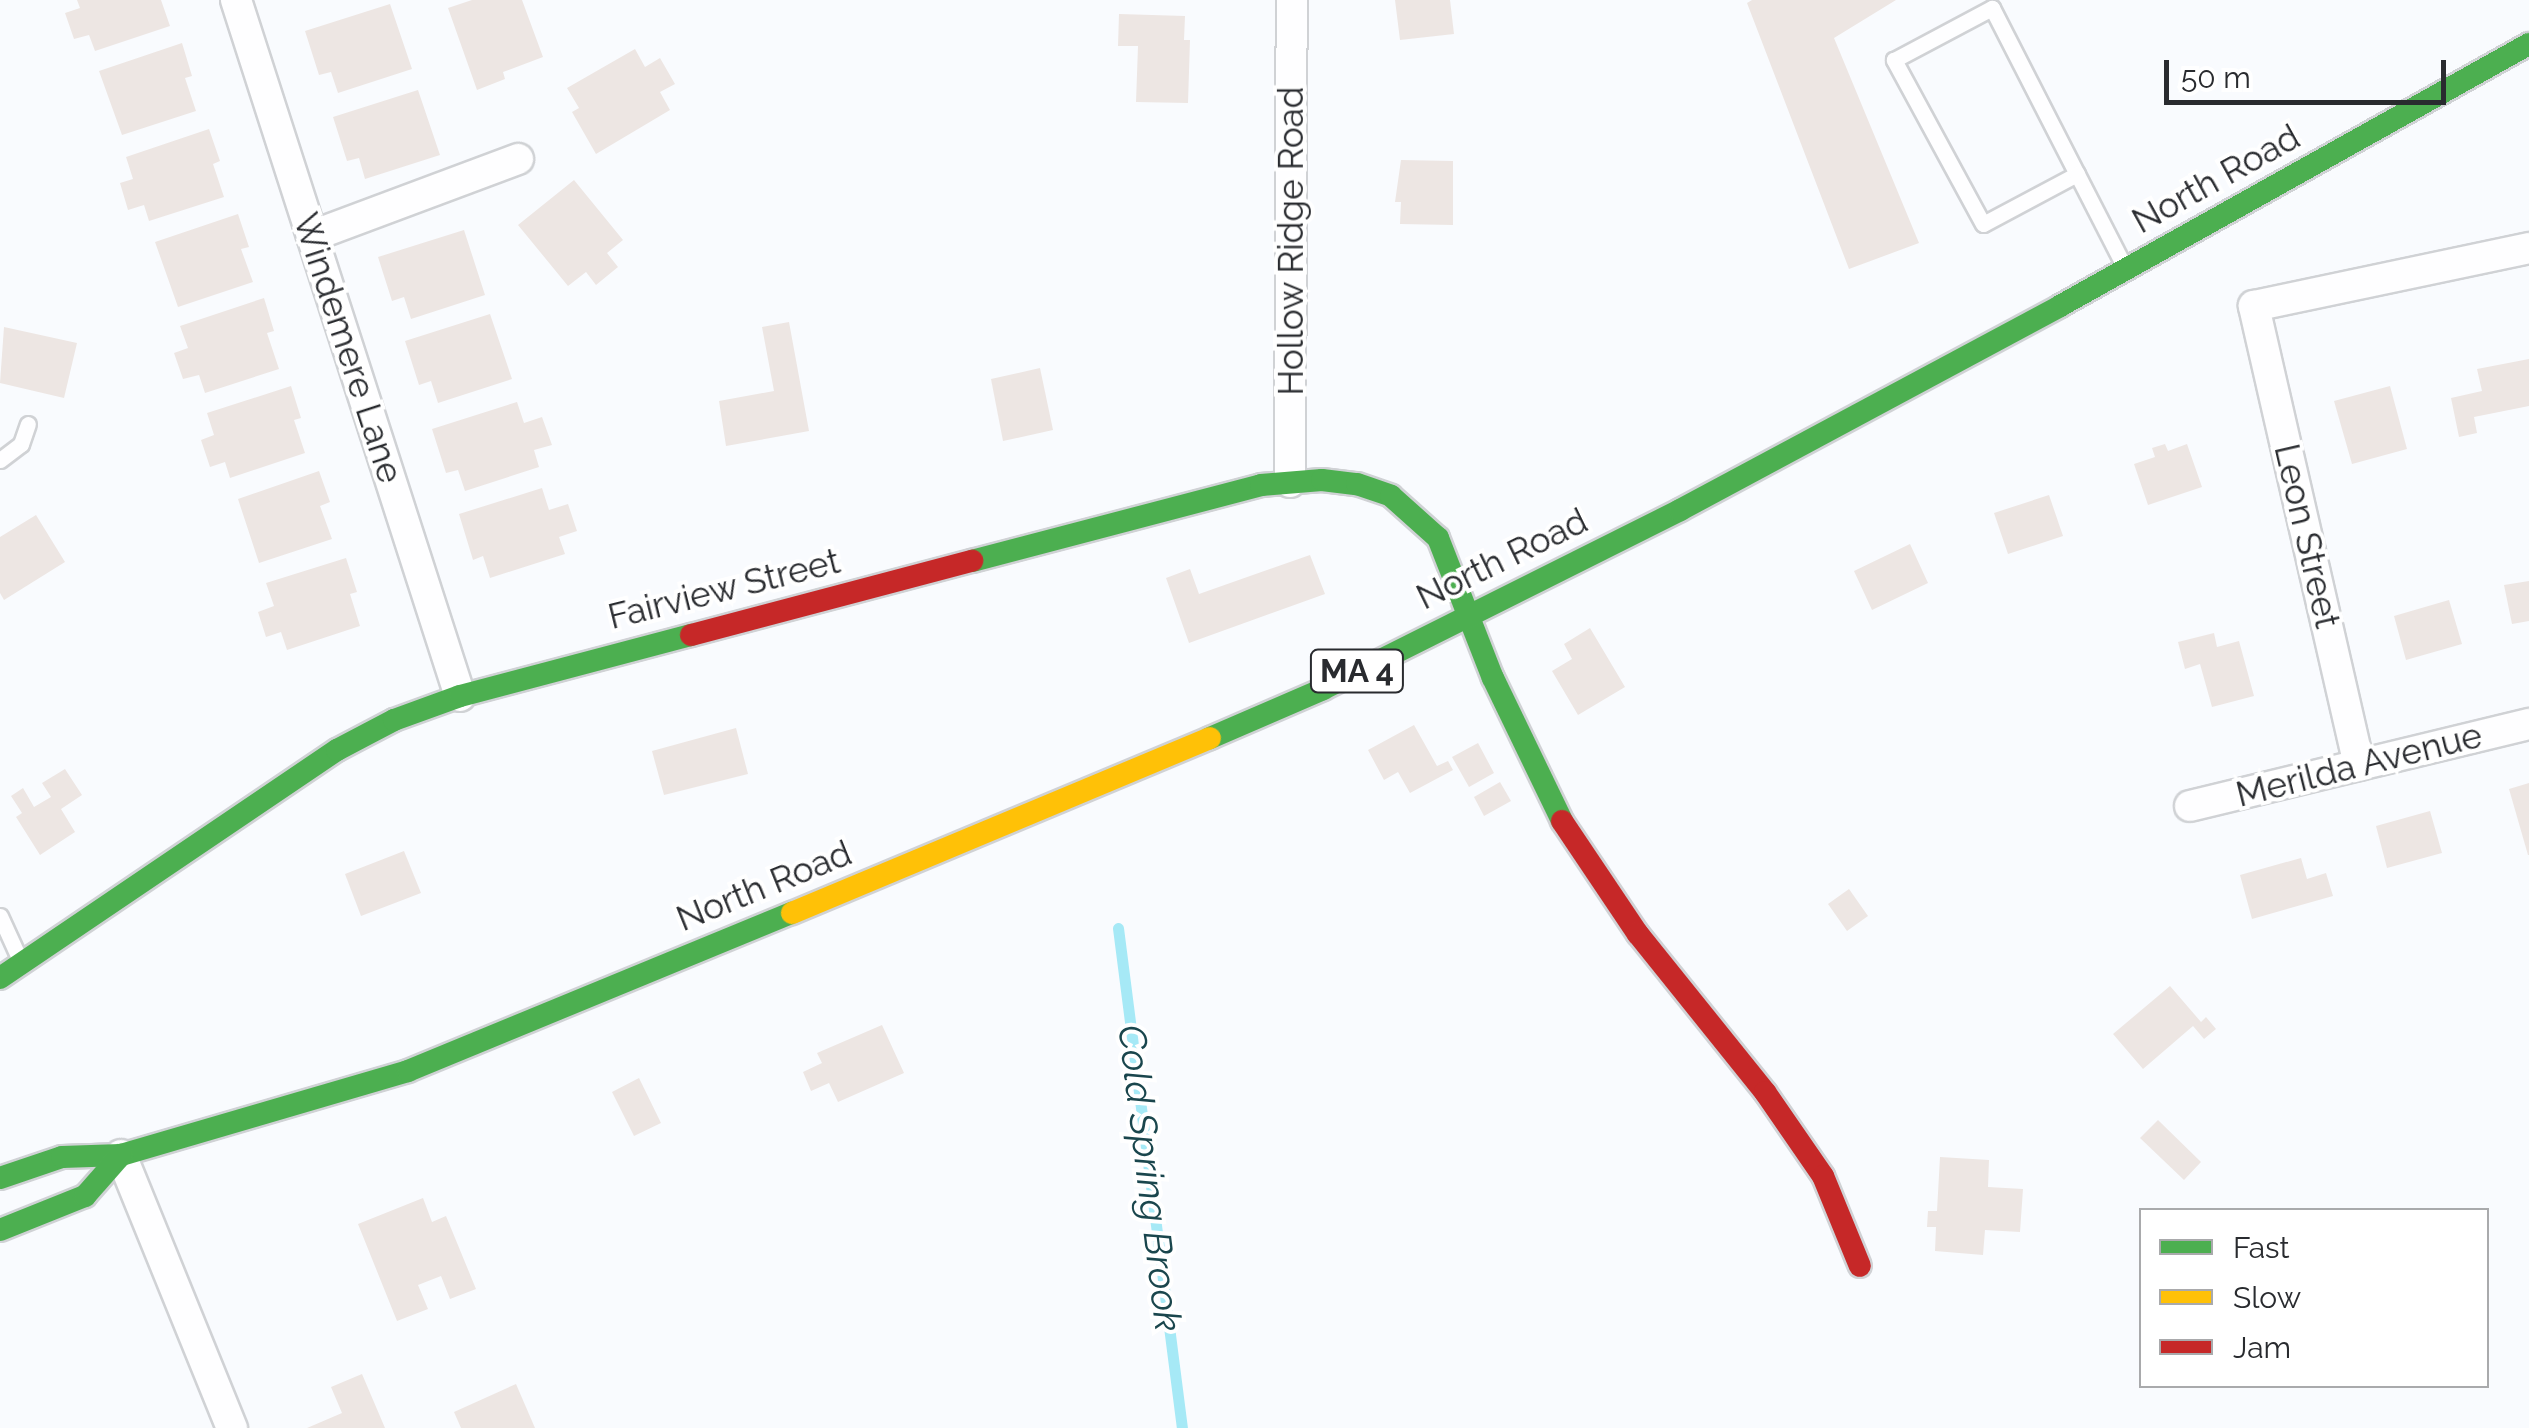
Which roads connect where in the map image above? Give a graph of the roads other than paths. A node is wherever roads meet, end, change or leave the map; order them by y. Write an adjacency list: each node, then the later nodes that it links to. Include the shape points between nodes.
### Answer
1 (236, 0): 6 (street, Windemere Lane)
2 (1292, 0): 11 (street, Hollow Ridge Road)
3 (2529, 44): 8 (main road, North Road / MA 4)
4 (518, 159): 6 (street)
5 (2077, 174): 5 (lane, via 1992,8 1894,60 1983,224); 8 (lane)
6 (312, 236): 13 (street, Windemere Lane)
7 (2529, 248): 15 (street, Leon Street, via 2254,306)
8 (2126, 269): 12 (main road, North Road / MA 4, via 1680,510)
9 (28, 424): 10 (lane, via 21,444)
10 (0, 460)
11 (1290, 482): 12 (main road, Fairview Street, via 1357,484 1414,512 1438,538); 13 (main road, Fairview Street)
12 (1469, 614): 21 (main road, North Road / MA 4, via 1323,689 408,1072); 25 (main road, Fairview Street, via 1557,813 1648,948 1765,1092 1823,1176)
13 (460, 696): 18 (main road, Fairview Street, via 337,750)
14 (2529, 724): 15 (street, Merilda Avenue)
15 (2360, 765): 16 (street, Merilda Avenue)
16 (2190, 806)
17 (0, 916): 18 (lane)
18 (22, 964): 19 (main road, Fairview Street)
19 (0, 978)
20 (0, 1152): 22 (main road)
21 (121, 1156): 22 (main road, North Road / MA 4); 24 (main road, via 85,1196); 26 (street)
22 (62, 1157): 23 (main road, North Road / MA 4)
23 (0, 1178)
24 (0, 1230)
25 (1860, 1266)
26 (232, 1428)

